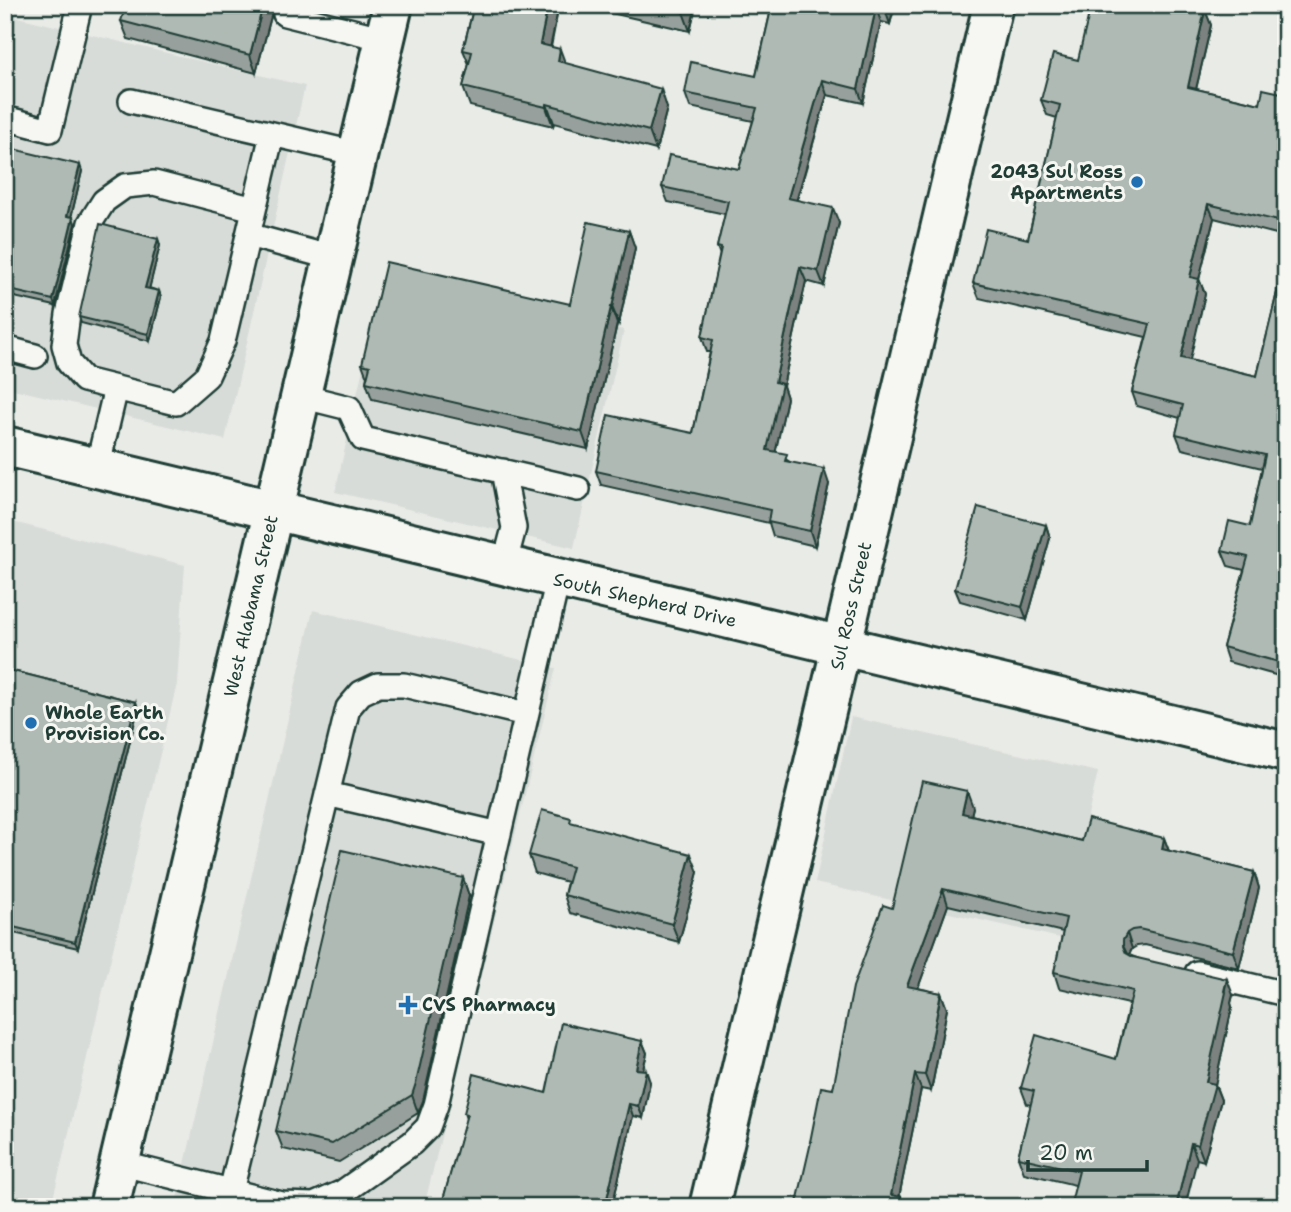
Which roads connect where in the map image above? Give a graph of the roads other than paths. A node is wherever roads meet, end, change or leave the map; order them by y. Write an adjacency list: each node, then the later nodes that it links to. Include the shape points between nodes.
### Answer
1 (80, 5): 6 (lane, via 50,130)
2 (993, 5): 23 (street, Sul Ross Street)
3 (285, 14): 4 (lane)
4 (389, 22): 8 (street, West Alabama Street)
5 (131, 101): 7 (lane)
6 (5, 118)
7 (272, 134): 8 (lane); 9 (lane)
8 (358, 154): 11 (street, West Alabama Street)
9 (254, 209): 10 (lane); 14 (lane, via 155,183 125,187 104,201 90,223 64,345 69,363 84,380)
10 (248, 235): 11 (lane); 14 (lane, via 223,341 207,376 176,403)
11 (333, 258): 15 (street, West Alabama Street)
12 (5, 348): 13 (lane)
13 (35, 356)
14 (116, 388): 17 (lane)
15 (301, 396): 18 (lane, via 349,408 363,439); 20 (street, West Alabama Street)
16 (5, 446): 17 (street, South Shepherd Drive)
17 (97, 468): 20 (street, South Shepherd Drive)
18 (503, 471): 19 (lane); 21 (lane, via 514,528)
19 (578, 489)
20 (274, 511): 21 (street, South Shepherd Drive); 30 (street, West Alabama Street)
21 (504, 565): 22 (street, South Shepherd Drive)
22 (558, 579): 23 (street, South Shepherd Drive); 24 (lane)
23 (841, 647): 25 (street, South Shepherd Drive); 33 (street, Sul Ross Street)
24 (526, 714): 26 (lane, via 404,685 379,685 361,693 348,708); 27 (lane)
25 (1286, 752)
26 (327, 794): 27 (lane); 31 (lane)
27 (499, 834): 31 (lane, via 428,1127 343,1192 314,1205 282,1204)
28 (1181, 969): 29 (lane)
29 (1286, 994)
30 (119, 1163): 31 (lane); 32 (street, West Alabama Street)
31 (231, 1191)
32 (109, 1207)
33 (709, 1207)

